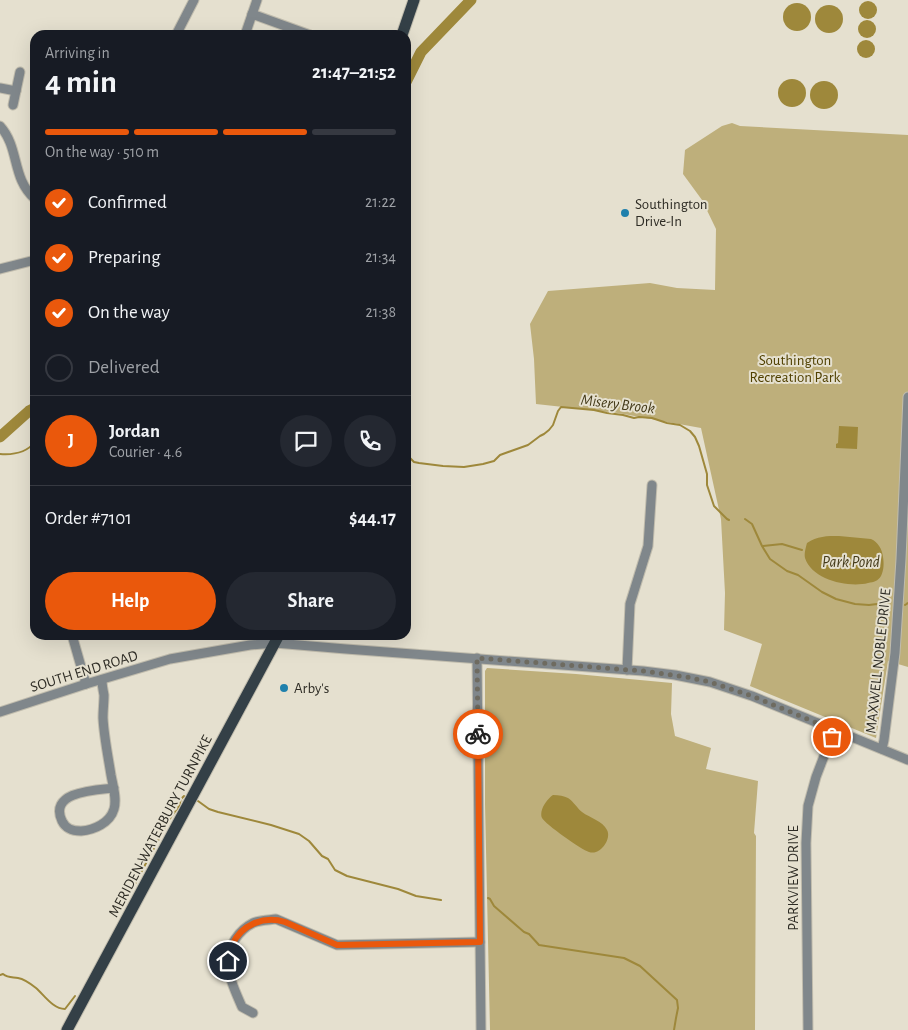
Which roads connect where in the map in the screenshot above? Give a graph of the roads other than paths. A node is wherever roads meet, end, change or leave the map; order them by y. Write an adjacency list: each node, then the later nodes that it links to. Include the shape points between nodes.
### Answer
1 (194, 0): 5 (street)
2 (257, 0): 4 (street)
3 (414, 0): 8 (main road)
4 (252, 14): 6 (street); 7 (street)
5 (179, 30)
6 (247, 30)
7 (296, 30)
8 (404, 30)
9 (20, 72): 11 (street)
10 (0, 88): 11 (street)
11 (16, 91): 12 (street)
12 (13, 105)
13 (0, 126): 14 (street, via 10,143 19,176)
14 (30, 193)
15 (30, 261): 16 (street)
16 (0, 269)
17 (908, 397): 18 (street, MAXWELL NOBLE DRIVE)
18 (907, 417): 30 (street, MAXWELL NOBLE DRIVE, via 895,653)
19 (652, 485): 25 (street, via 648,546 630,604)
20 (73, 640): 27 (street)
21 (272, 640): 26 (street, SOUTH END ROAD, via 170,659)
22 (276, 640): 35 (main road, MERIDEN-WATERBURY TURNPIKE)
23 (284, 640): 24 (street, SOUTH END ROAD, via 346,649)
24 (477, 658): 25 (street, SOUTH END ROAD); 33 (street)
25 (627, 670): 29 (street, SOUTH END ROAD, via 710,682)
26 (102, 680): 27 (street, SOUTH END ROAD); 32 (street, via 103,717)
27 (86, 684): 28 (street, SOUTH END ROAD)
28 (0, 712)
29 (834, 730): 30 (street, SOUTH END ROAD); 37 (street, PARKVIEW DRIVE, via 808,806)
30 (882, 749): 31 (street, SOUTH END ROAD)
31 (908, 760)
32 (114, 788): 32 (street, via 114,808 106,822 85,831 67,828 61,817 65,799 83,792)
33 (480, 942): 34 (street, via 337,945 276,920 254,923 236,938 228,961 242,1007); 36 (street)
34 (253, 1013)
35 (67, 1030)
36 (481, 1030)
37 (808, 1030)

